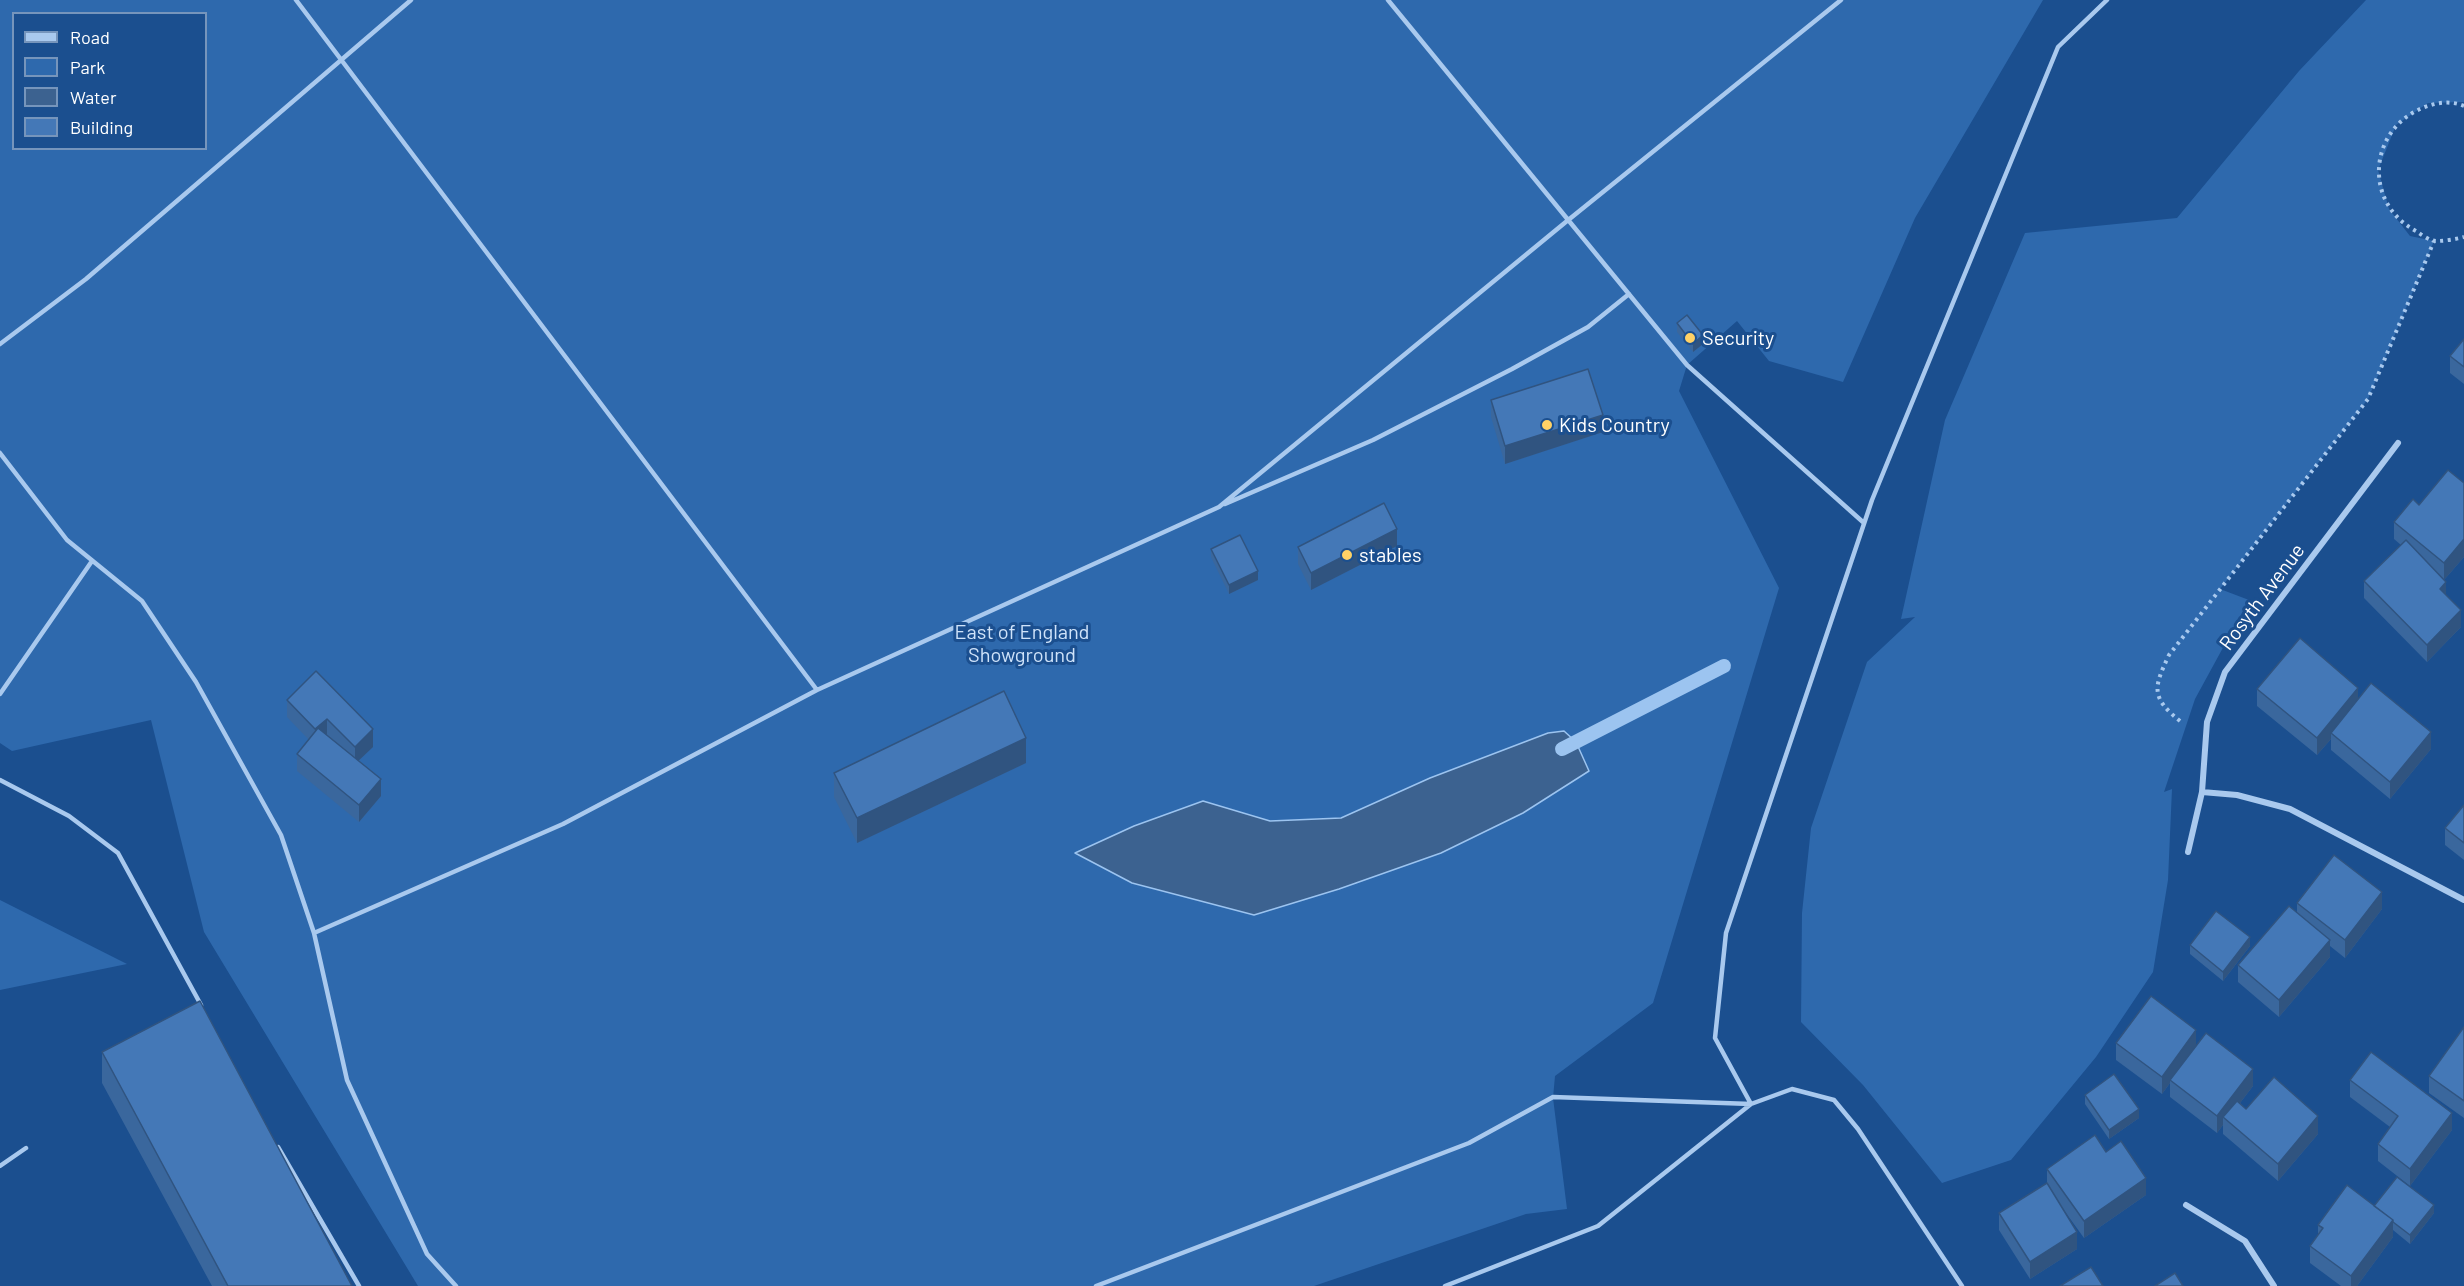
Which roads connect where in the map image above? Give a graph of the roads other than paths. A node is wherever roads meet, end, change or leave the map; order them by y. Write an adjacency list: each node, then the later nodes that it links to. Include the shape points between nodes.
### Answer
1 (296, 0): 6 (lane)
2 (411, 0): 6 (lane)
3 (1388, 0): 7 (lane)
4 (1841, 0): 7 (lane)
5 (2107, 0): 13 (lane, via 2058,47)
6 (340, 59): 9 (lane, via 86,279); 15 (lane)
7 (1567, 221): 8 (lane); 12 (lane)
8 (1629, 294): 12 (lane, via 1588,327 1512,369 1373,440); 13 (lane, via 1687,365)
9 (0, 344)
10 (2398, 443): 18 (street, Rosyth Avenue, via 2225,672 2207,722)
11 (0, 453): 14 (lane, via 67,540)
12 (1219, 507): 15 (lane)
13 (1864, 523): 23 (lane, via 1726,933 1715,1038)
14 (92, 561): 16 (lane); 21 (lane, via 142,601 196,682 281,835)
15 (817, 690): 21 (lane, via 563,824)
16 (0, 694)
17 (0, 780): 22 (lane, via 69,816 118,853)
18 (2202, 792): 19 (street, Rosyth Avenue); 20 (street, via 2237,795 2290,809)
19 (2188, 852)
20 (2464, 900)
21 (314, 933): 29 (lane, via 347,1080 427,1254)
22 (204, 1011)
23 (1751, 1104): 30 (lane, via 1553,1097 1469,1143); 31 (lane, via 1598,1226); 32 (lane, via 1792,1089 1834,1100 1858,1129)
24 (276, 1144): 28 (lane)
25 (26, 1148): 26 (lane)
26 (0, 1166)
27 (2186, 1205): 33 (street, via 2245,1241)
28 (359, 1286)
29 (456, 1286)
30 (1096, 1286)
31 (1445, 1286)
32 (1962, 1286)
33 (2274, 1286)

